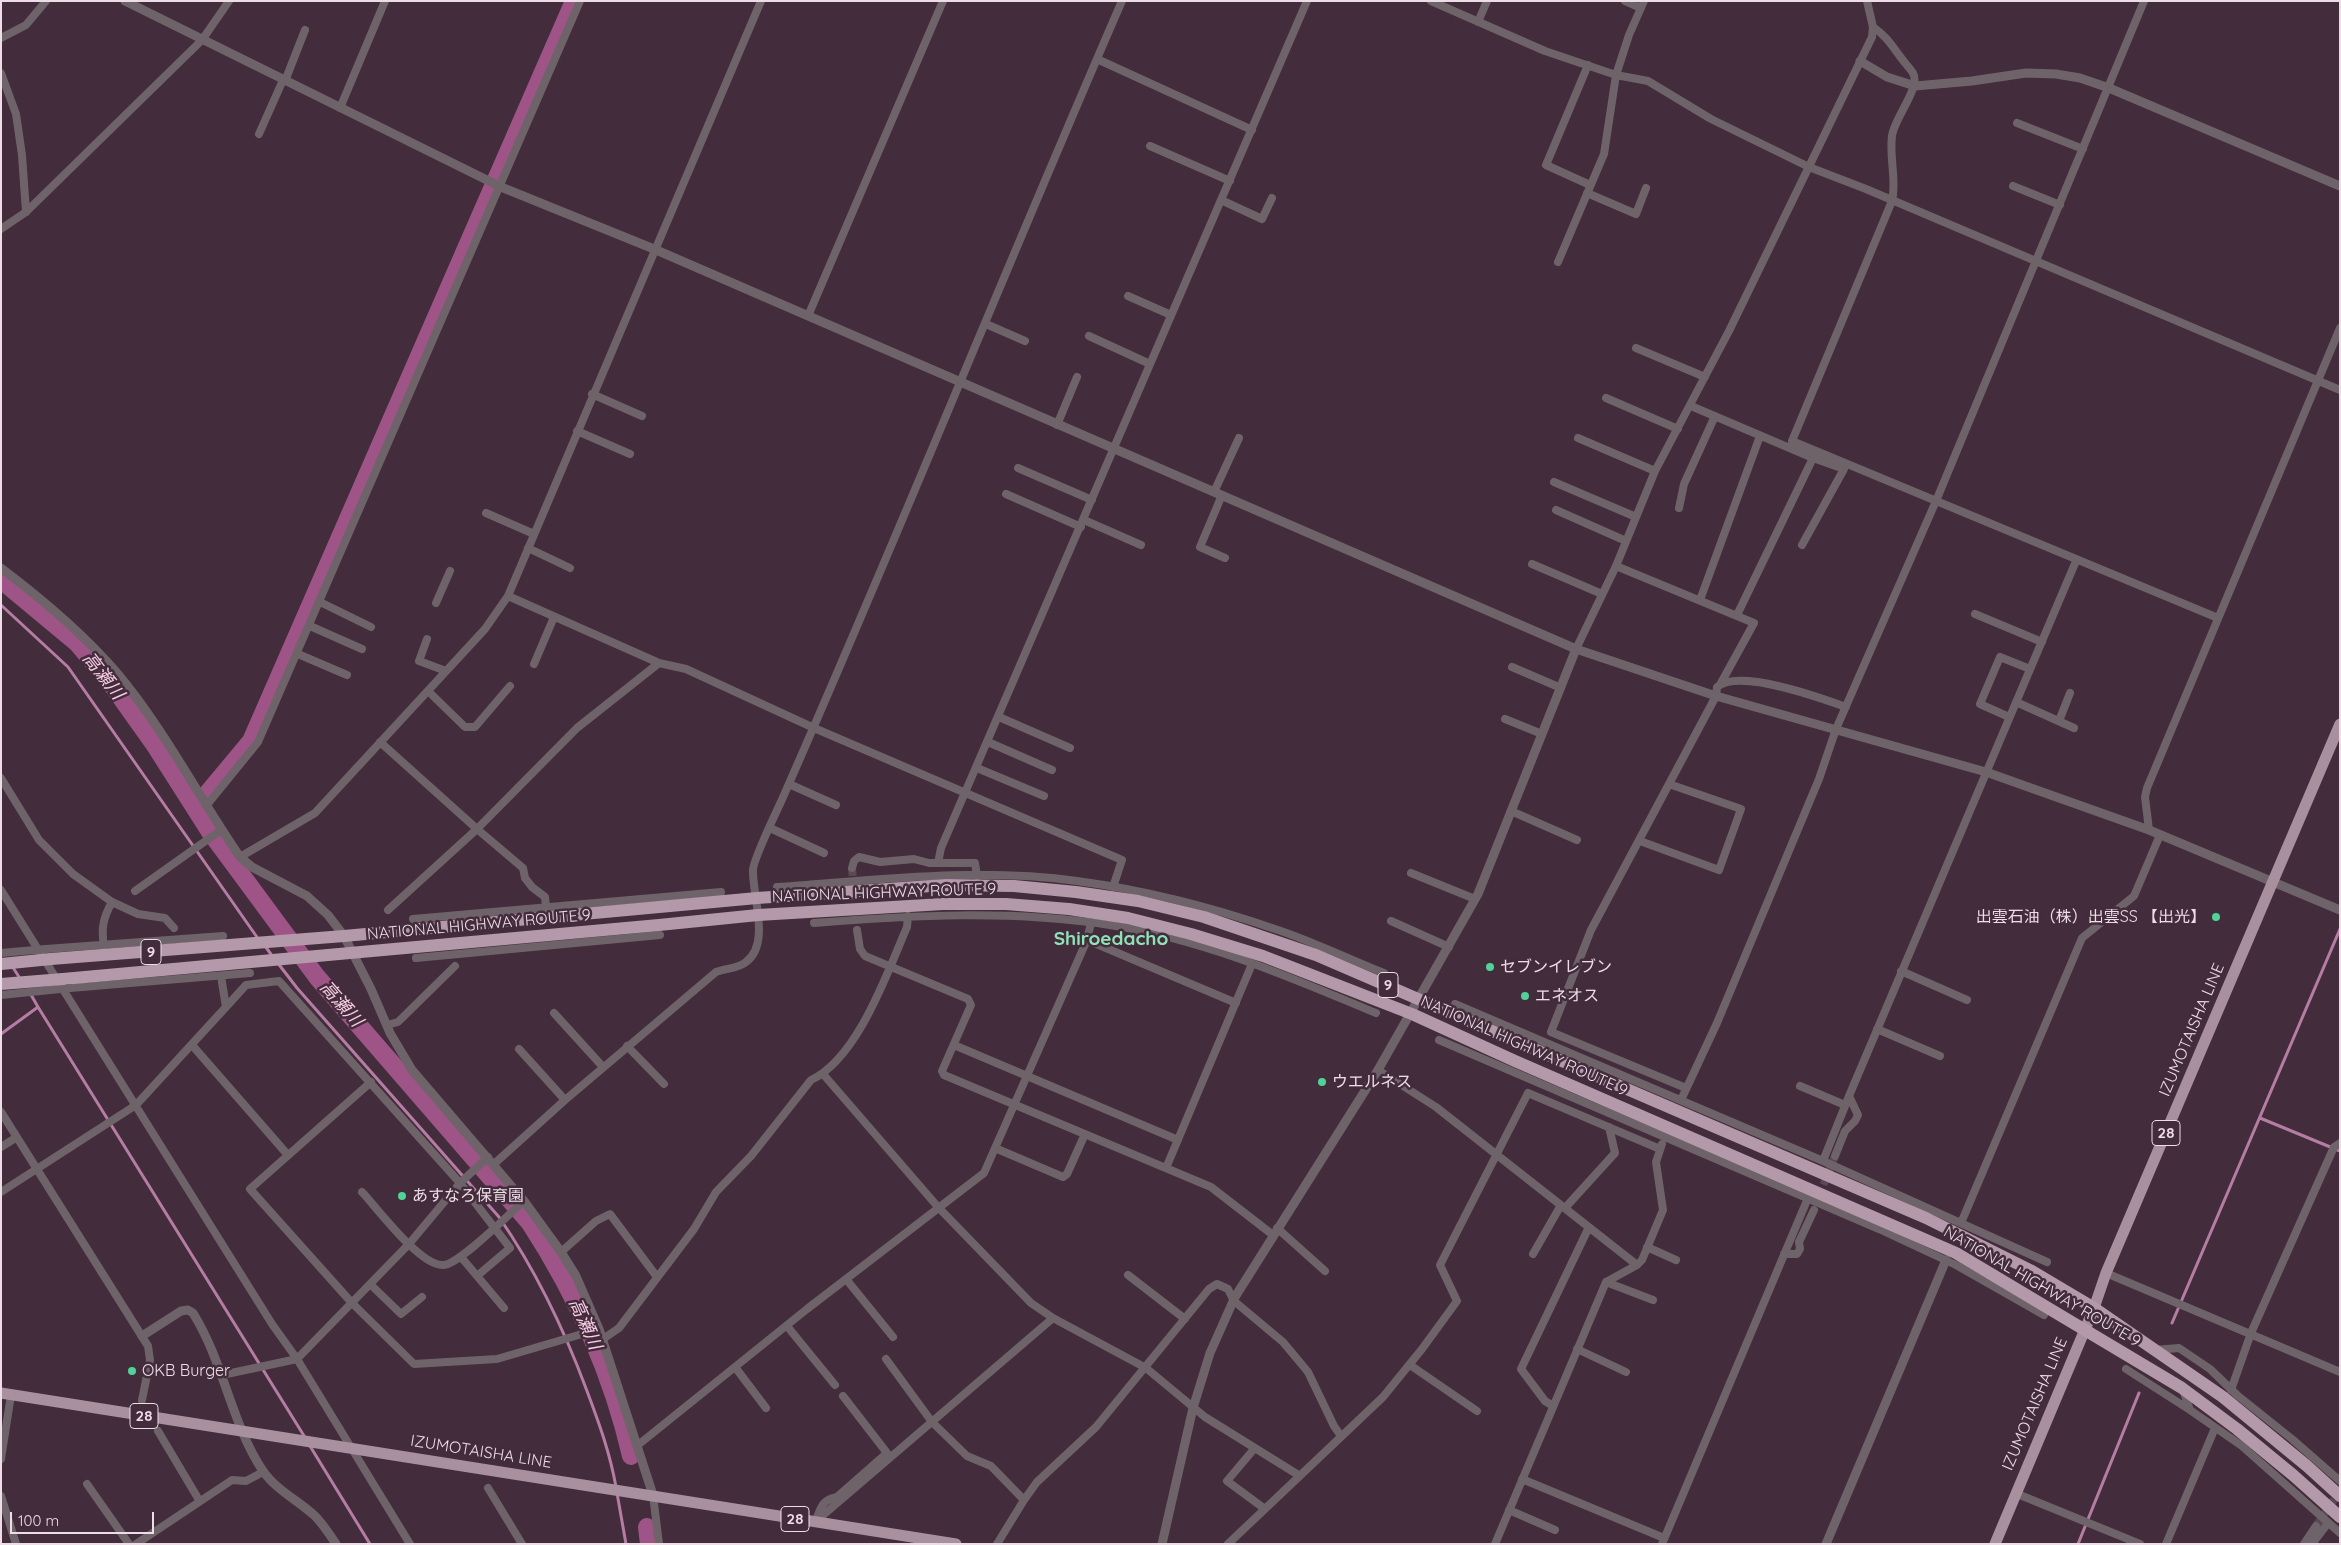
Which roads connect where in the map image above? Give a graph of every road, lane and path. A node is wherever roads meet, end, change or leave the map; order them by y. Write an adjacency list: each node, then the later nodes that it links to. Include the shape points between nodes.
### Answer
1 (46, 1): 19 (street, via 26,25)
2 (125, 1): 20 (street)
3 (229, 1): 20 (street)
4 (384, 1): 29 (street)
5 (580, 1): 39 (street)
6 (761, 1): 48 (street)
7 (943, 1): 52 (street)
8 (1122, 1): 21 (street)
9 (1307, 1): 31 (street)
10 (1431, 1): 16 (street)
11 (1487, 1): 16 (street)
12 (1625, 1): 15 (street)
13 (1867, 1): 17 (street)
14 (2144, 1): 28 (street)
15 (1643, 5): 25 (street)
16 (1478, 22): 23 (street, via 1545,51)
17 (1873, 27): 22 (street, via 1872,37); 27 (street, via 1882,33 1914,74)
18 (305, 30): 26 (street)
19 (1, 38)
20 (202, 40): 26 (street); 46 (street)
21 (1097, 58): 31 (street); 54 (street)
22 (1860, 61): 27 (street, via 1887,78); 35 (street)
23 (1588, 65): 25 (street); 41 (street, via 1546,164)
24 (1, 73): 46 (street, via 16,114)
25 (1616, 75): 35 (street, via 1648,81 1711,119); 41 (street, via 1604,154)
26 (284, 80): 29 (street); 32 (street)
27 (1915, 86): 28 (street, via 2026,73 2080,78); 44 (street, via 1897,118 1892,135 1895,187)
28 (2109, 88): 34 (street); 38 (street)
29 (340, 108): 39 (street)
30 (2017, 123): 34 (street)
31 (1252, 130): 36 (street)
32 (259, 134)
33 (1150, 146): 36 (street)
34 (2083, 149): 45 (street)
35 (1809, 167): 44 (street); 61 (street)
36 (1230, 181): 43 (street)
37 (2013, 186): 45 (street)
38 (2340, 186)
39 (501, 187): 48 (street); 107 (street)
40 (1646, 188): 41 (street, via 1636,214)
41 (1589, 189): 49 (street)
42 (1272, 198): 43 (street, via 1262,219)
43 (1221, 200): 53 (street)
44 (1892, 201): 50 (street); 79 (street, via 1792,441)
45 (2060, 206): 50 (street)
46 (26, 212): 47 (street)
47 (1, 229)
48 (654, 249): 52 (street); 65 (street)
49 (1558, 262)
50 (2036, 262): 62 (street); 86 (street)
51 (1128, 296): 53 (street)
52 (808, 316): 63 (street)
53 (1171, 316): 59 (street)
54 (986, 324): 57 (street); 63 (street)
55 (2340, 328): 62 (street)
56 (1089, 336): 59 (street)
57 (1025, 341)
58 (1636, 348): 61 (street)
59 (1150, 364): 76 (street)
60 (1077, 377): 70 (street)
61 (1706, 377): 67 (street)
62 (2318, 380): 64 (street); 112 (street)
63 (961, 382): 70 (street); 139 (street)
64 (2340, 390)
65 (592, 394): 68 (street); 72 (street)
66 (1606, 398): 71 (street)
67 (1691, 406): 69 (street); 71 (street)
68 (642, 416)
69 (1715, 416): 73 (street); 87 (street, via 1684,484)
70 (1057, 425): 76 (street)
71 (1678, 429): 81 (street)
72 (577, 431): 77 (street); 92 (street)
73 (1760, 436): 78 (street); 106 (street)
74 (1239, 438): 84 (street)
75 (1578, 438): 81 (street)
76 (1113, 449): 84 (street); 85 (street)
77 (630, 454)
78 (1813, 458): 79 (street); 110 (street)
79 (1843, 465): 86 (street); 95 (street, via 1844,469)
80 (1018, 468): 85 (street)
81 (1655, 471): 90 (street)
82 (1554, 482): 90 (street)
83 (1006, 494): 91 (street)
84 (1218, 494): 97 (street, via 1200,547); 117 (street)
85 (1092, 500): 91 (street)
86 (1936, 501): 98 (street); 133 (street)
87 (1679, 508)
88 (1556, 510): 93 (street)
89 (486, 513): 92 (street)
90 (1636, 518): 93 (street)
91 (1082, 524): 94 (street); 134 (street)
92 (534, 534): 96 (street)
93 (1626, 541): 100 (street)
94 (1141, 546)
95 (1802, 546)
96 (528, 548): 102 (street); 105 (street)
97 (1225, 558)
98 (2076, 561): 112 (street); 116 (street)
99 (1532, 564): 104 (street)
100 (1616, 566): 104 (street); 106 (street)
101 (1, 568): 155 (street, via 88,642 117,674)
102 (570, 568)
103 (450, 571): 108 (street)
104 (1602, 594): 117 (street)
105 (508, 596): 111 (street); 124 (street, via 485,629)
106 (1700, 600): 110 (street)
107 (320, 602): 113 (street); 114 (street)
108 (436, 604)
109 (1975, 614): 116 (street)
110 (1737, 615): 126 (street, via 1754,623)
111 (554, 616): 120 (street); 121 (street)
112 (2218, 618): 160 (street, via 2147,788)
113 (310, 626): 118 (street); 119 (street)
114 (371, 626)
115 (428, 639): 124 (street, via 420,661)
116 (2042, 642): 123 (street)
117 (1576, 649): 128 (street); 131 (street)
118 (362, 650)
119 (298, 654): 125 (street); 155 (street, via 258,742)
120 (659, 663): 139 (street, via 686,669); 158 (street, via 578,728)
121 (534, 664)
122 (1512, 667): 128 (street)
123 (2030, 668): 132 (street); 135 (street, via 2000,657 1980,704)
124 (446, 672): 129 (street)
125 (347, 675)
126 (1722, 683): 131 (street, via 1717,687); 133 (street, via 1779,685)
127 (510, 686): 129 (street, via 475,727 465,727)
128 (1560, 688): 142 (street)
129 (428, 692): 143 (street)
130 (2070, 693): 137 (street)
131 (1716, 696): 141 (street); 151 (street)
132 (2016, 702): 135 (street); 137 (street)
133 (1846, 708): 141 (street)
134 (999, 716): 144 (street); 145 (street)
135 (2009, 717): 148 (street)
136 (1505, 718): 142 (street)
137 (2059, 721): 140 (street)
138 (2340, 724): 170 (main road, IZUMOTAISHA LINE / 28)
139 (814, 728): 150 (street); 152 (street)
140 (2074, 728)
141 (1836, 729): 148 (street); 259 (street, via 1717,1024)
142 (1542, 734): 156 (street)
143 (380, 742): 158 (street); 165 (street, via 315,813)
144 (988, 742): 146 (street); 147 (street)
145 (1070, 748)
146 (977, 768): 152 (street); 153 (street)
147 (1052, 770)
148 (1986, 772): 160 (street); 221 (street)
149 (1, 778): 181 (street, via 39,840 73,874)
150 (789, 784): 154 (street); 157 (street)
151 (1670, 784): 163 (street); 163 (street, via 1741,809 1719,870)
152 (966, 793): 166 (street, via 941,848); 173 (street, via 1122,860)
153 (1044, 796)
154 (836, 805)
155 (206, 806): 159 (street)
156 (1511, 812): 162 (street); 179 (street)
157 (770, 828): 164 (street); 178 (street, via 752,868)
158 (477, 829): 183 (street, via 523,868 532,888 545,897); 185 (street)
159 (222, 830): 165 (street); 175 (street)
160 (2149, 830): 161 (street)
161 (2160, 835): 170 (street); 297 (street, via 2134,896 2082,938)
162 (1577, 840)
163 (1640, 841): 259 (street, via 1591,930 1551,1032)
164 (824, 853)
165 (240, 857): 203 (street, via 252,867 307,896 328,915)
166 (938, 863): 167 (street, via 914,859 880,862 859,857); 169 (street, via 975,863)
167 (852, 868)
168 (1411, 873): 179 (street)
169 (977, 876): 171 (street, via 924,876); 173 (street, via 1075,881)
170 (2273, 882): 187 (street); 316 (main road, IZUMOTAISHA LINE / 28)
171 (807, 885): 172 (street); 177 (street)
172 (777, 887)
173 (1113, 887): 207 (street, via 1213,909)
174 (1, 890): 263 (street)
175 (135, 891)
176 (721, 892): 180 (street)
177 (795, 895): 178 (highway, NATIONAL HIGHWAY ROUTE 9 / 9); 214 (highway, NATIONAL HIGHWAY ROUTE 9 / 9, via 946,885 1014,886 1076,892 1138,901 1204,917)
178 (757, 898): 186 (highway, NATIONAL HIGHWAY ROUTE 9 / 9); 189 (street)
179 (1475, 899): 209 (street)
180 (616, 901): 183 (street); 186 (street)
181 (112, 902): 198 (street, via 138,914 165,918); 208 (street, via 104,916 101,931)
182 (983, 904): 184 (highway, NATIONAL HIGHWAY ROUTE 9 / 9); 190 (street); 199 (highway, NATIONAL HIGHWAY ROUTE 9 / 9, via 1069,909)
183 (546, 907): 188 (street)
184 (862, 909): 189 (highway, NATIONAL HIGHWAY ROUTE 9 / 9); 192 (street)
185 (388, 910)
186 (632, 910): 197 (highway, NATIONAL HIGHWAY ROUTE 9 / 9)
187 (2340, 910)
188 (484, 913): 193 (street); 197 (street)
189 (758, 914): 200 (highway, NATIONAL HIGHWAY ROUTE 9 / 9); 245 (street, via 758,944 754,955 746,963 716,972)
190 (968, 914): 191 (street); 196 (street, via 1044,917)
191 (908, 916): 192 (street); 220 (street, via 907,927)
192 (877, 918): 195 (street)
193 (413, 919)
194 (1391, 920): 209 (street)
195 (814, 922)
196 (1091, 923): 202 (street); 204 (street)
197 (466, 925): 203 (highway, NATIONAL HIGHWAY ROUTE 9 / 9)
198 (174, 928)
199 (1168, 928): 202 (street); 227 (highway, NATIONAL HIGHWAY ROUTE 9 / 9, via 1263,956)
200 (659, 930): 205 (highway, NATIONAL HIGHWAY ROUTE 9 / 9); 210 (street, via 643,937)
201 (858, 930): 220 (street, via 864,956)
202 (1148, 934): 218 (street)
203 (344, 936): 206 (highway, NATIONAL HIGHWAY ROUTE 9 / 9, via 252,944); 211 (street)
204 (1087, 940): 232 (street); 253 (street)
205 (473, 941): 210 (street); 211 (highway, NATIONAL HIGHWAY ROUTE 9 / 9)
206 (221, 942): 208 (street, via 203,938); 213 (highway, NATIONAL HIGHWAY ROUTE 9 / 9)
207 (1307, 942): 214 (street); 223 (street)
208 (104, 946): 213 (street)
209 (1449, 946): 230 (street)
210 (492, 951): 215 (street)
211 (352, 952): 216 (highway, NATIONAL HIGHWAY ROUTE 9 / 9); 240 (street)
212 (1, 953): 213 (street, bridge)
213 (49, 954): 217 (highway, NATIONAL HIGHWAY ROUTE 9 / 9, bridge)
214 (1316, 955): 230 (highway, NATIONAL HIGHWAY ROUTE 9 / 9)
215 (416, 958)
216 (239, 962): 224 (street); 225 (highway, NATIONAL HIGHWAY ROUTE 9 / 9)
217 (1, 964)
218 (1252, 964): 228 (street); 232 (street)
219 (455, 966): 240 (street, via 398,1022)
220 (890, 967): 244 (street, via 968,1000 971,1005); 252 (street, via 872,1009 844,1052)
221 (1902, 971): 231 (street); 241 (street)
222 (250, 973): 224 (street)
223 (1384, 973)
224 (224, 975): 225 (street); 234 (street)
225 (67, 983): 226 (highway, NATIONAL HIGHWAY ROUTE 9 / 9, bridge); 229 (street, bridge)
226 (1, 984)
227 (1350, 990): 228 (street); 237 (highway, NATIONAL HIGHWAY ROUTE 9 / 9)
228 (1331, 994): 236 (street)
229 (1, 995)
230 (1420, 998): 237 (street); 239 (highway, NATIONAL HIGHWAY ROUTE 9 / 9)
231 (1968, 1000)
232 (1236, 1003): 273 (street)
233 (1455, 1004): 238 (street)
234 (226, 1007): 243 (street); 256 (street, via 246,985 279,982)
235 (554, 1013): 249 (street)
236 (1376, 1013)
237 (1412, 1014): 248 (highway, NATIONAL HIGHWAY ROUTE 9 / 9); 250 (street)
238 (1492, 1020): 239 (street); 251 (street)
239 (1476, 1023): 254 (highway, NATIONAL HIGHWAY ROUTE 9 / 9)
240 (387, 1025): 283 (street, via 412,1070)
241 (1877, 1029): 247 (street); 260 (street)
242 (1439, 1040): 255 (street)
243 (192, 1045): 263 (street); 278 (street)
244 (954, 1045): 253 (street); 265 (street, via 942,1071 944,1076)
245 (627, 1046): 249 (street); 257 (street)
246 (519, 1049): 261 (street)
247 (1940, 1056)
248 (1515, 1061): 255 (street); 267 (highway, NATIONAL HIGHWAY ROUTE 9 / 9)
249 (604, 1067): 261 (street)
250 (1378, 1070): 279 (street, via 1436,1107); 302 (street)
251 (1617, 1072): 254 (street); 262 (street)
252 (823, 1074): 294 (street); 319 (street, via 811,1080 750,1156 716,1192 694,1229)
253 (1027, 1076): 265 (street); 273 (street)
254 (1599, 1076): 285 (highway, NATIONAL HIGHWAY ROUTE 9 / 9)
255 (1525, 1078): 268 (street)
256 (371, 1082): 278 (street); 289 (street)
257 (664, 1084)
258 (1800, 1086): 264 (street)
259 (1686, 1088): 262 (street)
260 (1849, 1096): 264 (street); 281 (street, via 1858,1115 1845,1131)
261 (565, 1100): 283 (street)
262 (1681, 1100): 280 (street)
263 (136, 1105): 288 (street); 342 (street)
264 (1845, 1105): 284 (street)
265 (1014, 1106): 270 (street); 276 (street)
266 (1, 1112): 271 (street)
267 (1638, 1114): 268 (street); 282 (highway, NATIONAL HIGHWAY ROUTE 9 / 9)
268 (1620, 1119): 272 (street)
269 (1609, 1127): 277 (street); 279 (street, via 1528,1093); 295 (street, via 1615,1153)
270 (1084, 1134): 276 (street, via 1063,1177); 287 (street)
271 (17, 1136): 275 (street); 288 (street)
272 (1664, 1138): 277 (street); 286 (street)
273 (1178, 1140): 287 (street)
274 (2340, 1142): 336 (street, via 2334,1147)
275 (1, 1147)
276 (995, 1148): 294 (street, via 984,1173)
277 (1660, 1149): 305 (street, via 1656,1162 1663,1210)
278 (287, 1154): 326 (street, via 250,1188)
279 (1497, 1155): 295 (street); 344 (street, via 1440,1265 1457,1301)
280 (1811, 1156): 284 (street); 285 (street)
281 (1835, 1156)
282 (1742, 1159): 286 (street); 298 (highway, NATIONAL HIGHWAY ROUTE 9 / 9)
283 (491, 1161): 289 (street); 293 (street)
284 (1823, 1161): 297 (street)
285 (1796, 1162): 309 (highway, NATIONAL HIGHWAY ROUTE 9 / 9, via 1926,1218)
286 (1726, 1164): 292 (street)
287 (1166, 1168): 302 (street, via 1211,1187)
288 (38, 1169): 290 (street); 337 (street)
289 (460, 1184): 300 (street); 304 (street)
290 (1, 1192)
291 (362, 1192): 304 (street)
292 (1808, 1198): 301 (street); 308 (street)
293 (524, 1201): 300 (street); 306 (street)
294 (938, 1207): 320 (street); 331 (street, via 1031,1303)
295 (1563, 1207): 299 (street); 307 (street)
296 (1814, 1210): 308 (street, via 1797,1254)
297 (1961, 1224): 303 (street)
298 (1894, 1226): 301 (street); 330 (highway, NATIONAL HIGHWAY ROUTE 9 / 9, via 1956,1253)
299 (1589, 1227): 314 (street); 357 (street, via 1521,1369 1545,1401)
300 (495, 1228): 310 (street); 318 (street, via 510,1248)
301 (1879, 1229): 312 (street)
302 (1275, 1231): 315 (street); 325 (street)
303 (1989, 1236): 309 (street); 313 (street)
304 (409, 1244): 310 (street, via 432,1263 445,1266); 322 (street)
305 (1647, 1247): 311 (street); 314 (street)
306 (561, 1252): 319 (street, via 596,1221 610,1214); 335 (street, via 576,1276)
307 (1533, 1254)
308 (1784, 1254): 395 (street)
309 (2000, 1255): 329 (highway, NATIONAL HIGHWAY ROUTE 9 / 9)
310 (461, 1257): 318 (street)
311 (1676, 1260)
312 (1946, 1260): 327 (street); 408 (street)
313 (2047, 1262)
314 (1637, 1265): 321 (street)
315 (1325, 1271)
316 (2106, 1273): 329 (main road, IZUMOTAISHA LINE / 28); 336 (street)
317 (1128, 1275): 332 (street)
318 (477, 1276): 328 (street)
319 (657, 1278): 339 (street, via 619,1328)
320 (846, 1279): 333 (street); 338 (street)
321 (1606, 1282): 324 (street); 340 (street)
322 (370, 1284): 323 (street, via 401,1314); 326 (street)
323 (422, 1297)
324 (1653, 1300)
325 (1234, 1301): 332 (street, via 1228,1290 1217,1284); 359 (street, via 1210,1353); 366 (street, via 1283,1342 1308,1372)
326 (352, 1303): 335 (street, via 414,1364 497,1359); 342 (street)
327 (2028, 1306): 330 (street); 330 (street)
328 (504, 1308)
329 (2094, 1308): 334 (main road, IZUMOTAISHA LINE / 28); 341 (highway, NATIONAL HIGHWAY ROUTE 9 / 9)
330 (2043, 1309): 334 (highway, NATIONAL HIGHWAY ROUTE 9 / 9)
331 (1054, 1318): 346 (street); 362 (street)
332 (1185, 1319): 346 (street)
333 (787, 1326): 345 (street); 351 (street)
334 (2085, 1328): 352 (highway, NATIONAL HIGHWAY ROUTE 9 / 9); 381 (main road, IZUMOTAISHA LINE / 28)
335 (599, 1329): 339 (street)
336 (2251, 1333): 349 (street); 353 (street)
337 (142, 1336): 350 (street, via 181,1311 188,1310 203,1328); 356 (street, via 148,1346 150,1360)
338 (893, 1336)
339 (603, 1339): 369 (street)
340 (1578, 1349): 348 (street); 357 (street)
341 (2155, 1350): 353 (street, via 2179,1348 2210,1369); 367 (highway, NATIONAL HIGHWAY ROUTE 9 / 9, via 2223,1397)
342 (297, 1359): 350 (street); 370 (street)
343 (886, 1359): 362 (street)
344 (1410, 1365): 361 (street); 366 (street, via 1383,1397)
345 (735, 1367): 358 (street); 369 (street)
346 (1146, 1368): 359 (street); 386 (street, via 1096,1427 1037,1482)
347 (2126, 1369): 360 (street)
348 (1626, 1372)
349 (2340, 1372)
350 (222, 1374): 365 (street)
351 (835, 1385)
352 (2182, 1388): 360 (street); 375 (highway, NATIONAL HIGHWAY ROUTE 9 / 9)
353 (2231, 1390): 368 (street)
354 (6, 1394): 365 (main road, IZUMOTAISHA LINE / 28); 372 (street)
355 (843, 1396): 390 (street, via 887,1453 836,1497 822,1503)
356 (142, 1400)
357 (1553, 1406): 377 (street)
358 (766, 1408)
359 (1193, 1408): 371 (street); 405 (street)
360 (2190, 1410): 363 (street)
361 (1477, 1411)
362 (932, 1422): 386 (street, via 967,1456 991,1466); 390 (street)
363 (2215, 1428): 374 (street); 411 (street)
364 (158, 1431): 385 (street)
365 (242, 1431): 370 (main road, IZUMOTAISHA LINE / 28); 373 (street)
366 (1341, 1436): 376 (street)
367 (2270, 1436): 368 (street); 384 (highway, NATIONAL HIGHWAY ROUTE 9 / 9)
368 (2292, 1439): 378 (street)
369 (638, 1445): 382 (street)
370 (350, 1448): 382 (main road, IZUMOTAISHA LINE / 28); 400 (street)
371 (1254, 1449): 376 (street); 387 (street, via 1227,1481)
372 (1, 1459)
373 (264, 1472): 385 (street, via 246,1481 232,1480); 399 (street, via 316,1517)
374 (2274, 1473): 375 (street); 389 (street)
375 (2293, 1475): 389 (highway, NATIONAL HIGHWAY ROUTE 9 / 9)
376 (1300, 1476): 387 (street)
377 (1522, 1479): 388 (street); 395 (street)
378 (2340, 1481)
379 (87, 1484): 397 (street)
380 (488, 1488): 401 (street)
381 (2015, 1493): 409 (main road, IZUMOTAISHA LINE / 28); 410 (street)
382 (653, 1495): 390 (main road, IZUMOTAISHA LINE / 28); 402 (street)
383 (1, 1496): 396 (street)
384 (2340, 1496)
385 (199, 1500): 394 (street)
386 (1024, 1500): 404 (street)
387 (1265, 1509): 406 (street)
388 (1509, 1510): 392 (street); 407 (street)
389 (2334, 1520): 393 (street); 413 (street)
390 (815, 1522): 403 (main road, IZUMOTAISHA LINE / 28)
391 (2316, 1526): 412 (street)
392 (1556, 1530)
393 (2340, 1533)
394 (148, 1541): 398 (street)
395 (1663, 1541)
396 (16, 1544)
397 (129, 1544)
398 (136, 1544)
399 (336, 1544)
400 (410, 1544)
401 (522, 1544)
402 (659, 1544)
403 (956, 1544)
404 (997, 1544)
405 (1162, 1544)
406 (1228, 1544)
407 (1495, 1544)
408 (1826, 1544)
409 (1995, 1544)
410 (2140, 1544)
411 (2166, 1544)
412 (2304, 1544)
413 (2312, 1544)

